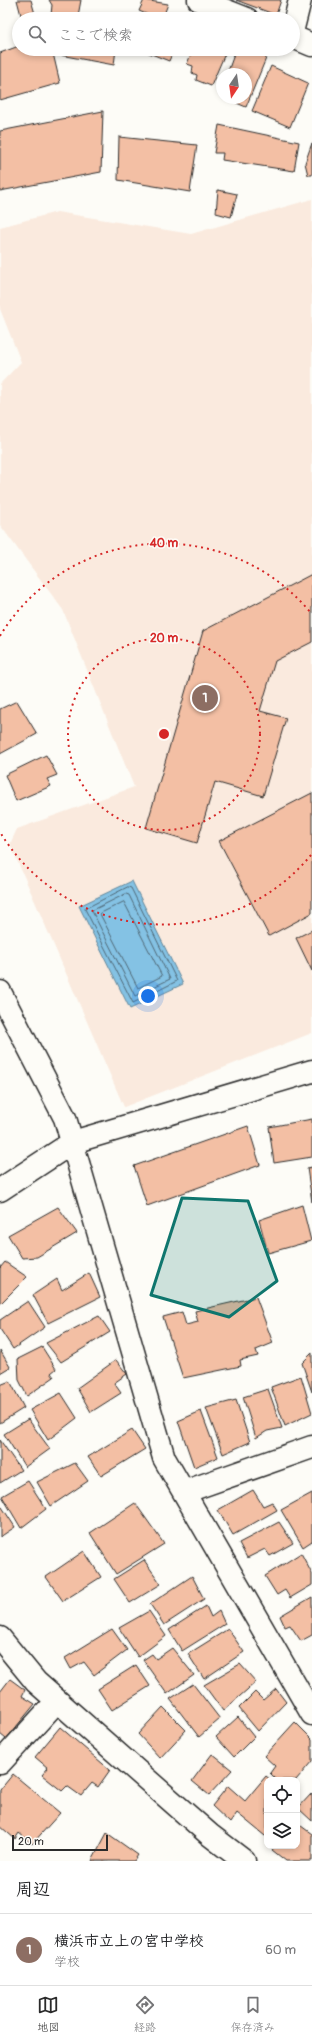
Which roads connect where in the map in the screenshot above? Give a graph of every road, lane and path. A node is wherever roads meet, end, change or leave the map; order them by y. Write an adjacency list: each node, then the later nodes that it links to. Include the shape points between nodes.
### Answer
1 (199, 0): 3 (street)
2 (300, 0): 4 (street)
3 (229, 12)
4 (297, 12)
5 (300, 40): 6 (street)
6 (312, 45)
7 (0, 992): 9 (street, via 65,1118)
8 (312, 1071): 9 (street)
9 (73, 1142): 10 (street); 12 (street, via 164,1458)
10 (0, 1190)
11 (312, 1447): 12 (street)
12 (184, 1492): 15 (street)
13 (0, 1638): 14 (street, via 36,1682)
14 (57, 1701): 16 (street); 17 (street, via 210,1836)
15 (312, 1714)
16 (0, 1763)
17 (244, 1861)

